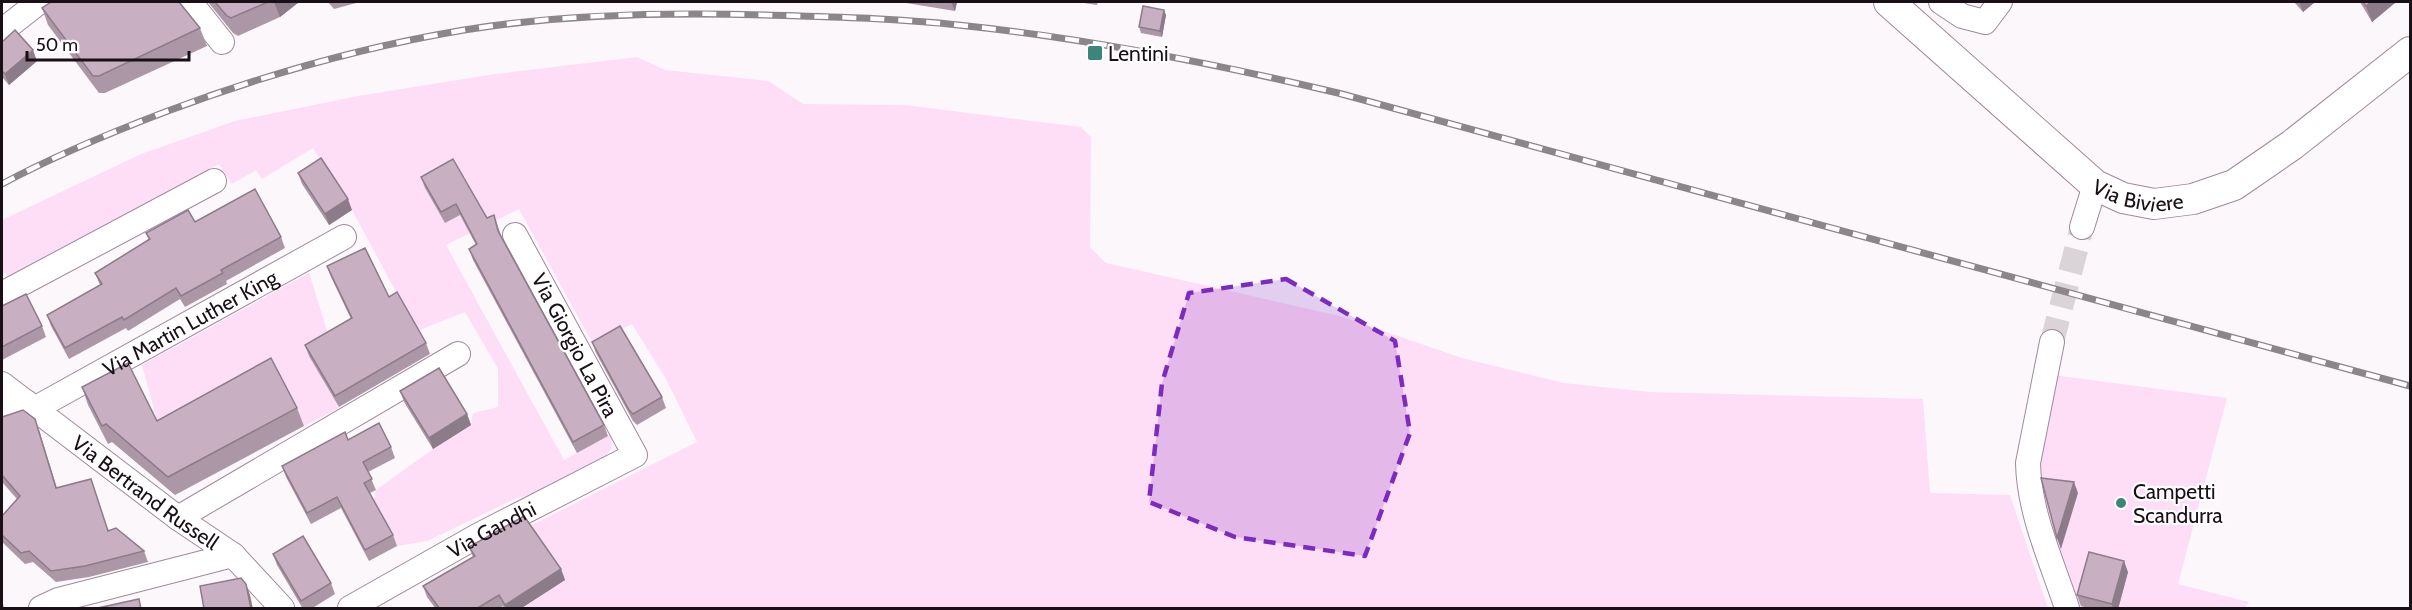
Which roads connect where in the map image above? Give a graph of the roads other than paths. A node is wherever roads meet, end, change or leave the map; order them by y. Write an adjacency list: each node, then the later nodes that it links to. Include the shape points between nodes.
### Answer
1 (39, 2): 6 (street)
2 (190, 2): 7 (street)
3 (1889, 2): 10 (main road, Via Biviere)
4 (1941, 2): 5 (street, via 1962,16 1985,22)
5 (2000, 2)
6 (2, 31)
7 (222, 42)
8 (2410, 52): 10 (main road, Via Biviere, via 2292,145 2234,185 2193,199 2154,204 2123,198)
9 (214, 181): 14 (street)
10 (2095, 184): 11 (street)
11 (2082, 227)
12 (515, 235): 20 (street, Via Giorgio La Pira)
13 (344, 237): 18 (street, Via Martin Luther King)
14 (2, 294)
15 (2052, 342): 26 (street, via 2028,480)
16 (458, 354): 21 (street)
17 (2, 384): 18 (street, Via Bertrand Russell)
18 (31, 405): 19 (street, Via Martin Luther King); 21 (street, Via Bertrand Russell)
19 (2, 412)
20 (635, 455): 25 (street, Via Gandhi, via 479,535)
21 (178, 518): 22 (street, Via Bertrand Russell)
22 (233, 555): 23 (street, via 58,600); 24 (street, Via Bertrand Russell)
23 (41, 609)
24 (282, 609)
25 (350, 609)
26 (2067, 609)

